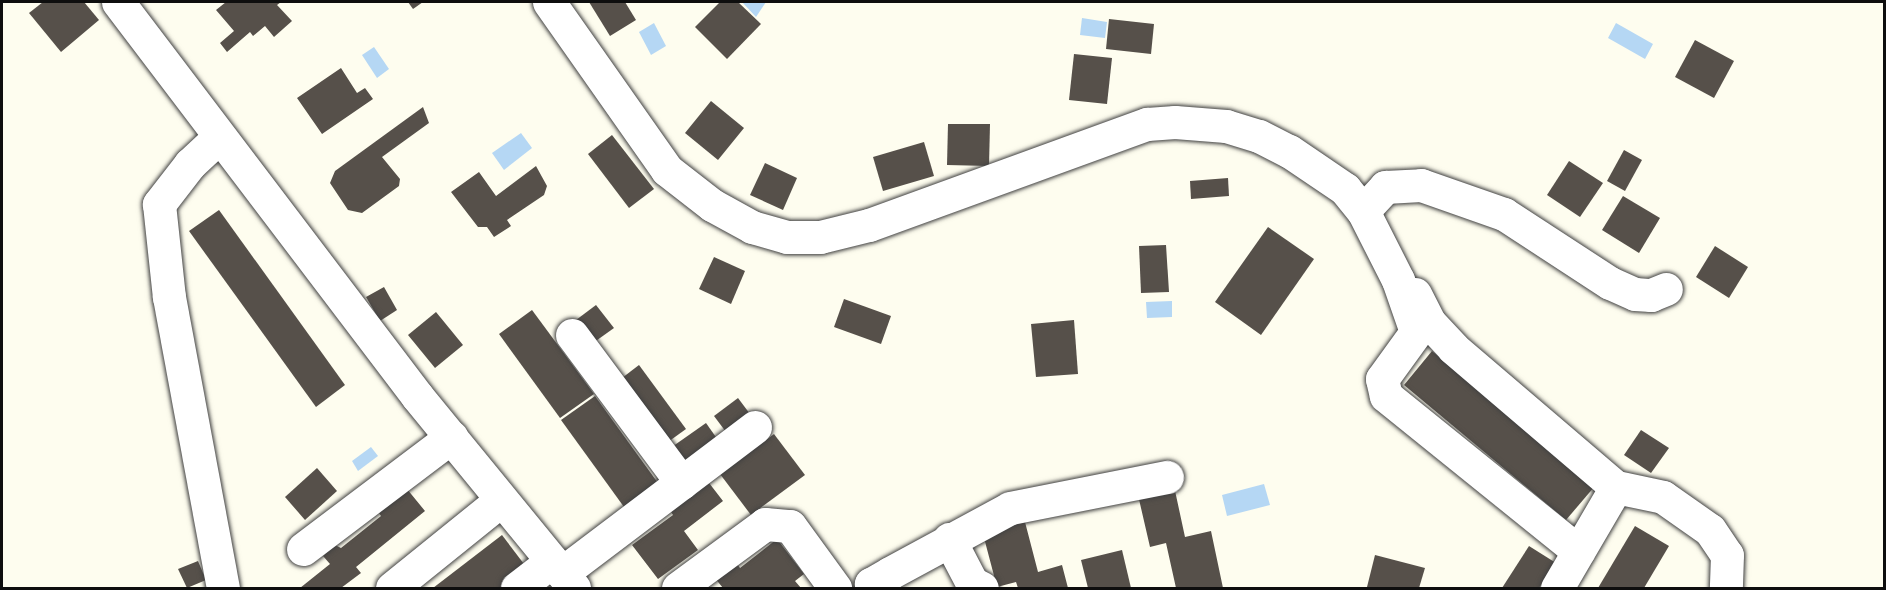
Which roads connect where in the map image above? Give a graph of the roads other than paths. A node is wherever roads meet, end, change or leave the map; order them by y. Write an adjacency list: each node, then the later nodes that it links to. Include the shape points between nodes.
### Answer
1 (118, 2): 3 (street)
2 (549, 2): 4 (street, via 667,170 712,205 752,227 788,237 820,237 869,225 1137,128 1175,122 1226,126 1259,136 1319,168)
3 (219, 137): 9 (street); 19 (street, via 190,164 159,204 169,297)
4 (1363, 211): 5 (street, via 1385,187 1421,185 1504,214 1635,294 1650,295); 6 (street, via 1384,258 1407,278)
5 (1666, 289)
6 (1423, 327): 12 (street); 16 (street, via 1382,379 1386,396)
7 (572, 335): 11 (street)
8 (755, 428): 11 (street)
9 (451, 437): 13 (street); 15 (street)
10 (1167, 477): 14 (street, via 1010,508)
11 (682, 483): 17 (street)
12 (1616, 487): 16 (street); 26 (street, via 1663,497 1710,530 1727,555)
13 (501, 500): 17 (street); 20 (street)
14 (949, 539): 18 (street); 24 (street, via 972,583)
15 (303, 549)
16 (1578, 551): 25 (street)
17 (563, 574): 21 (street)
18 (873, 586)
19 (223, 588)
20 (392, 588)
21 (518, 588)
22 (678, 588): 23 (street, via 765,524 790,526)
23 (835, 588)
24 (982, 588)
25 (1557, 588)
26 (1726, 588)

